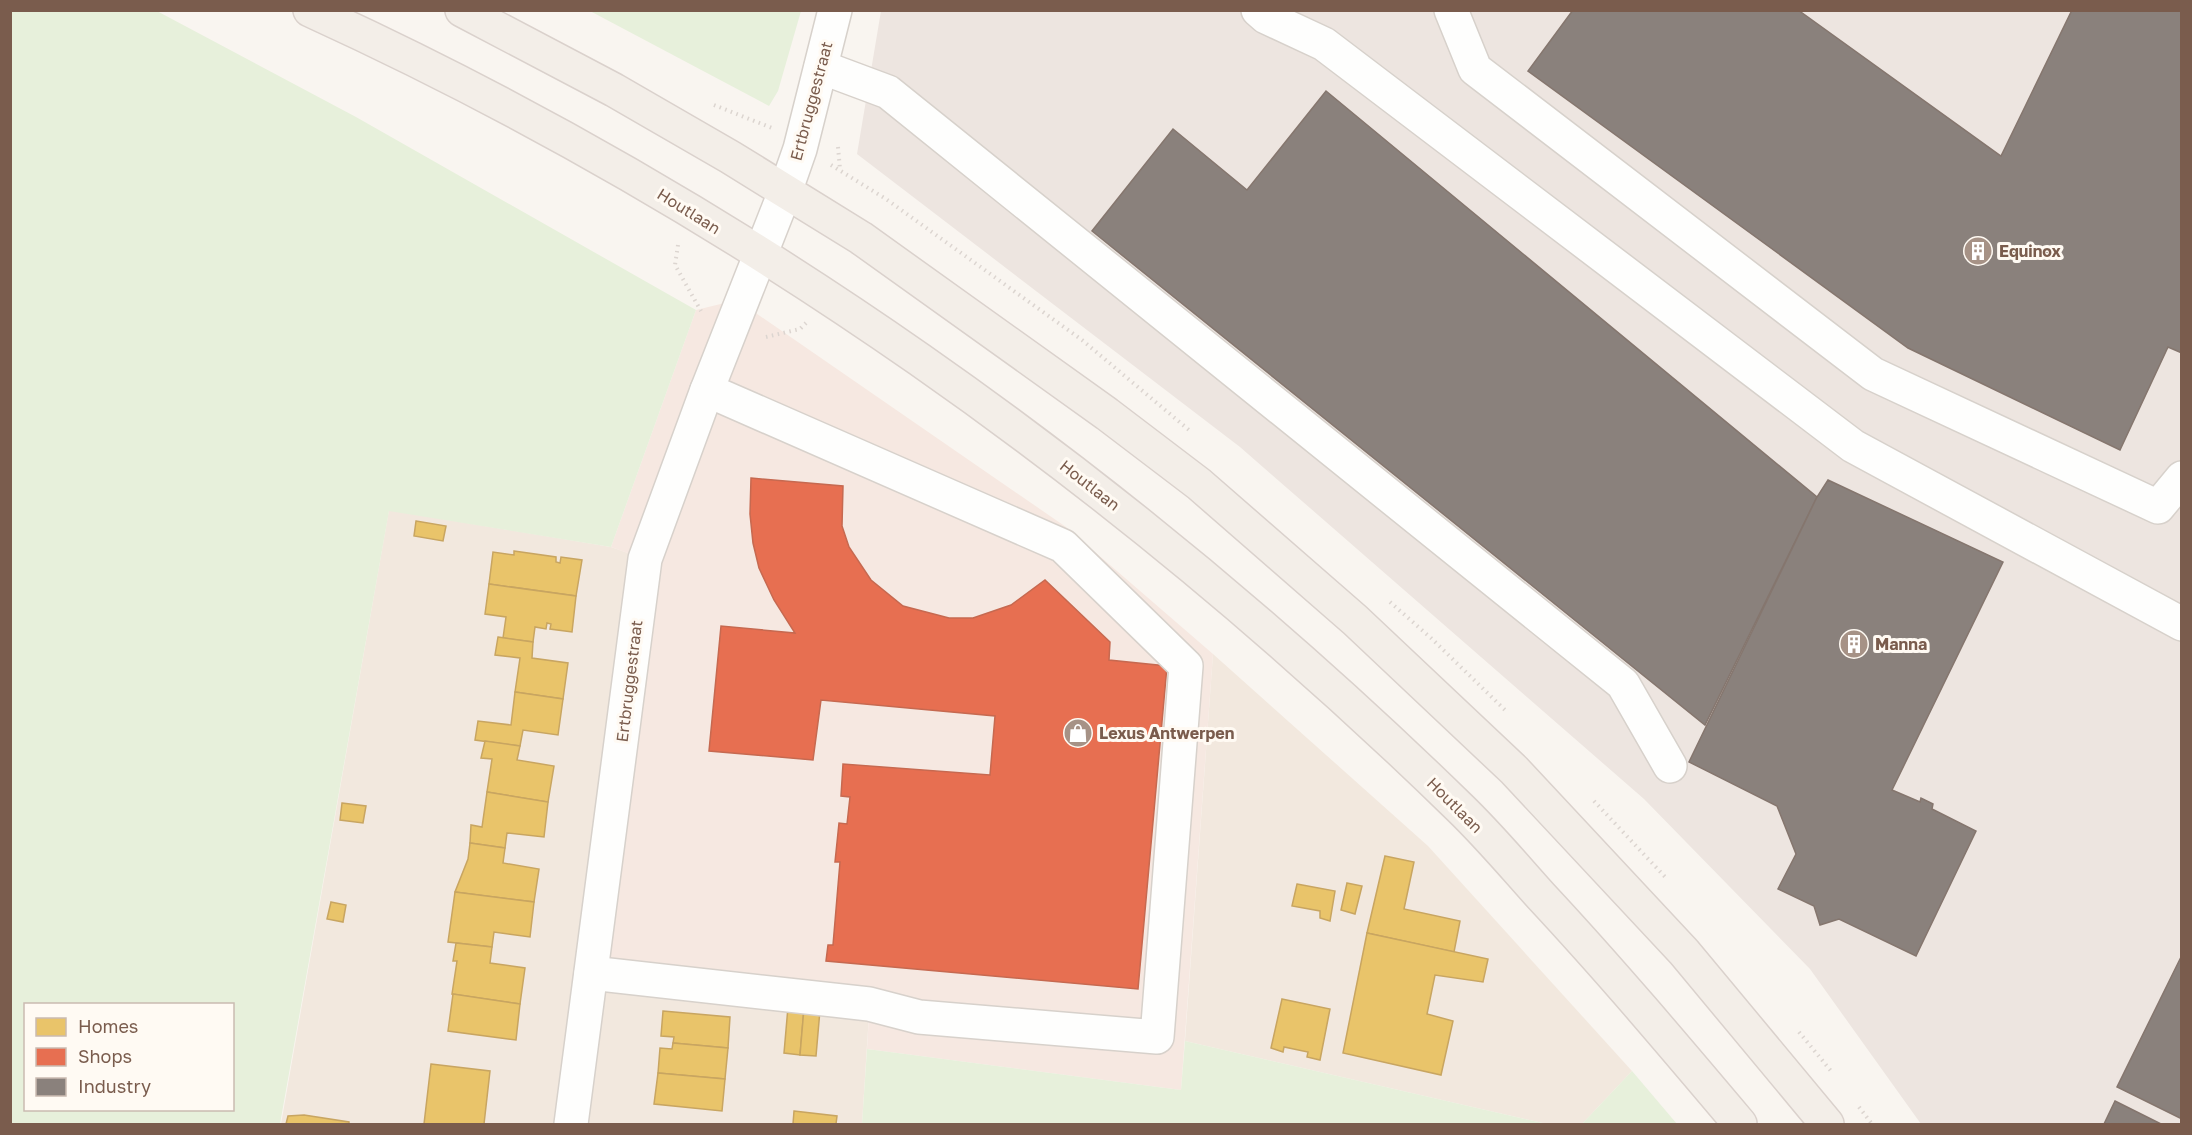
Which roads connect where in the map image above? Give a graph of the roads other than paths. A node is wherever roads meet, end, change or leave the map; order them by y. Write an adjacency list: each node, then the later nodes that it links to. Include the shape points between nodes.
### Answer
1 (310, 10): 8 (main road, Houtlaan, via 594,155)
2 (462, 10): 7 (main road, via 614,90)
3 (835, 10): 6 (street, Ertbruggestraat)
4 (1258, 10): 11 (street, via 1324,44 1853,446)
5 (1451, 10): 10 (street, via 1475,69 1873,374 2158,507)
6 (821, 67): 7 (street, Ertbruggestraat); 12 (street, via 888,92 1623,684)
7 (786, 192): 8 (street, Ertbruggestraat); 16 (main road, via 861,238 1116,421 1199,484 1355,620 1514,770 1684,952)
8 (760, 255): 9 (street, Ertbruggestraat); 15 (main road, Houtlaan, via 996,411 1170,547 1317,674 1463,811 1635,998)
9 (707, 390): 13 (street, Ertbruggestraat, via 645,559); 13 (street, via 1063,546 1186,666 1157,1037 919,1017 869,1004)
10 (2181, 478)
11 (2181, 624)
12 (1670, 765)
13 (591, 973): 14 (street, Ertbruggestraat)
14 (571, 1125)
15 (1740, 1125)
16 (1827, 1125)

